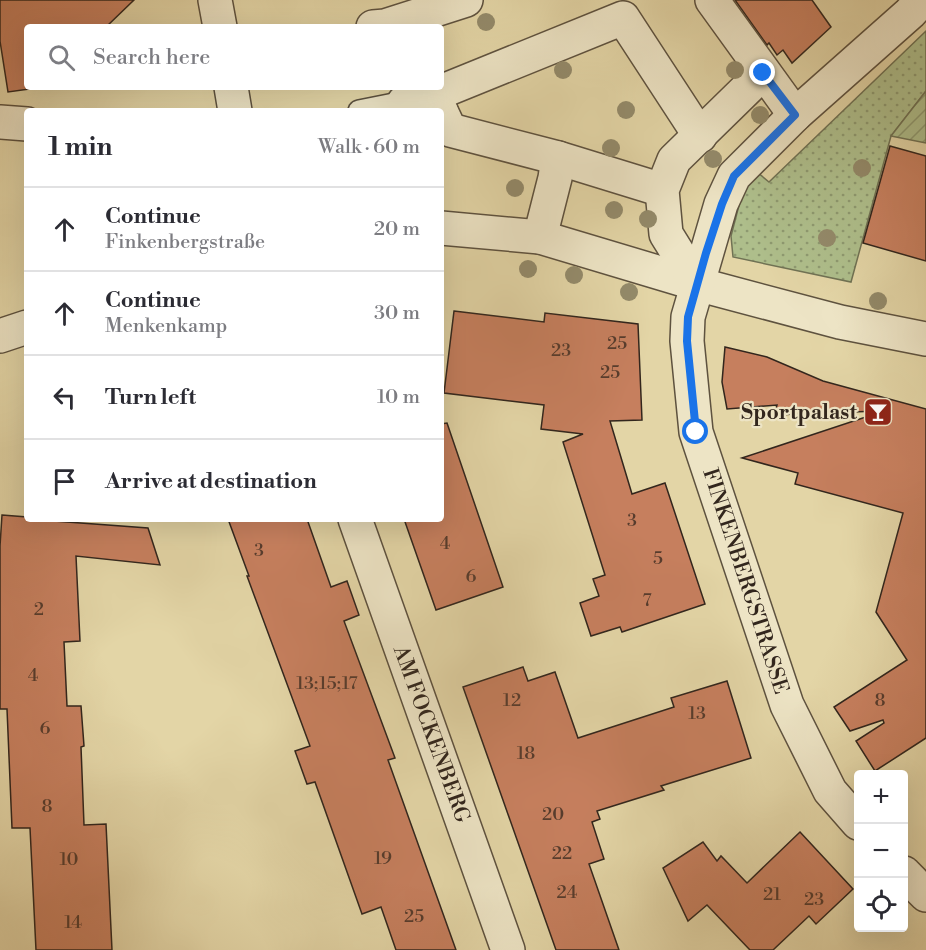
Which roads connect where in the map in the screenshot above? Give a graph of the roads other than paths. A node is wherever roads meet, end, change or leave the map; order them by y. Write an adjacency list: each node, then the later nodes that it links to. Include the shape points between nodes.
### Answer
1 (215, 0): 5 (street)
2 (466, 0): 6 (street)
3 (712, 0): 7 (street)
4 (922, 0): 12 (street, FINKENBERGSTRASSE)
5 (219, 24)
6 (391, 24)
7 (763, 73): 12 (street); 16 (street)
8 (232, 90): 10 (street)
9 (430, 105): 11 (lane); 16 (street, via 623,18)
10 (234, 108)
11 (394, 108)
12 (795, 115): 21 (street, FINKENBERGSTRASSE, via 734,176)
13 (0, 122): 15 (street)
14 (444, 122): 17 (street, via 450,130)
15 (24, 124)
16 (700, 136): 18 (street, via 674,160)
17 (558, 158): 18 (street); 20 (street)
18 (662, 190): 21 (street, via 666,234)
19 (444, 228): 20 (street)
20 (540, 237): 21 (street)
21 (697, 284): 24 (street); 26 (street, FINKENBERGSTRASSE, via 688,317 687,341 696,432 788,705 830,791)
22 (24, 328): 23 (street)
23 (0, 336)
24 (926, 339)
25 (356, 522): 29 (street, AM FOCKENBERG)
26 (854, 819)
27 (908, 878): 28 (street)
28 (926, 895)
29 (508, 950)

